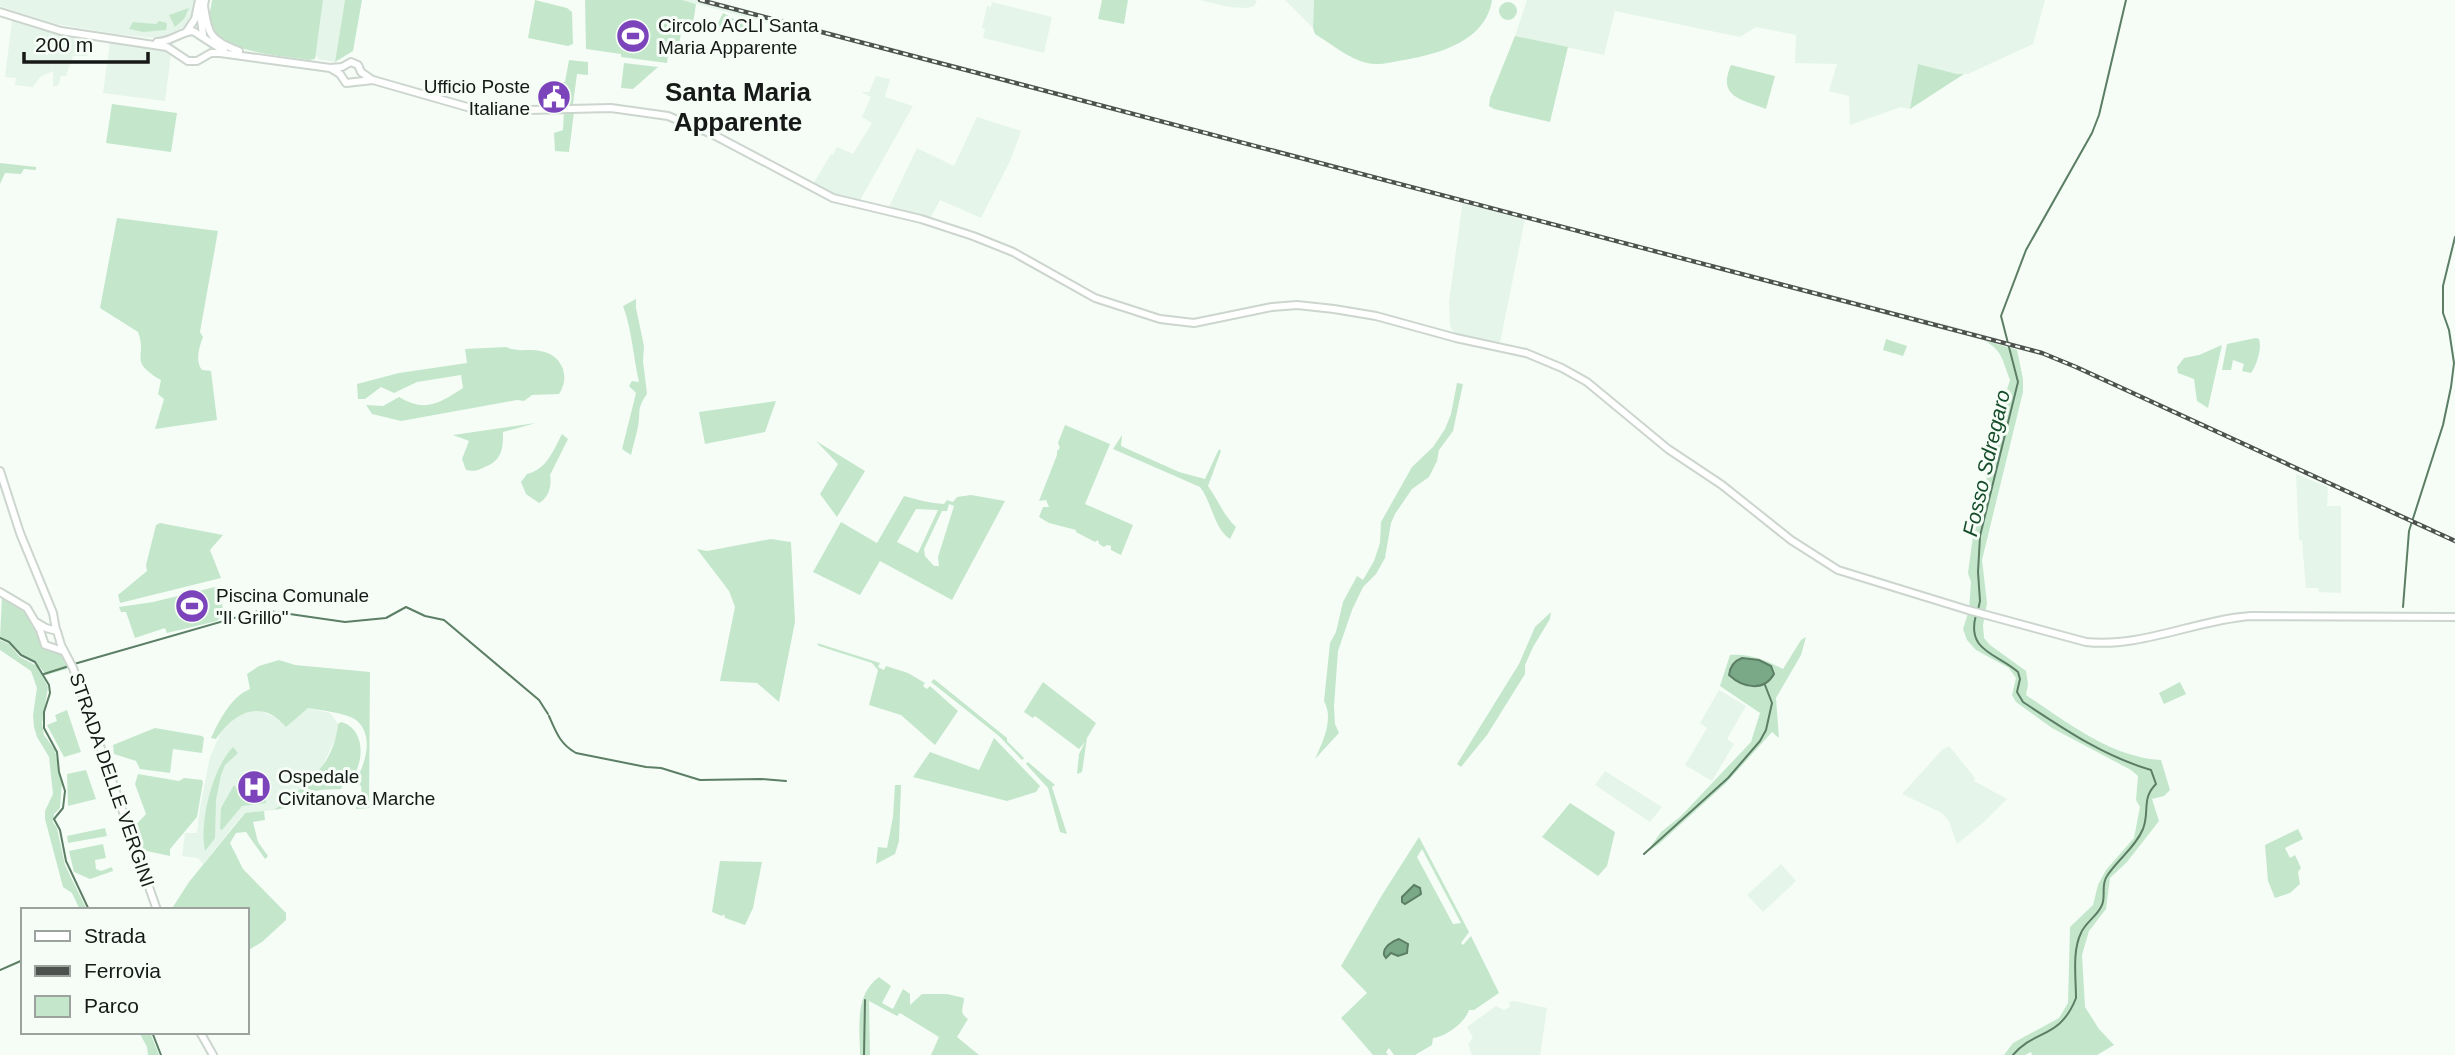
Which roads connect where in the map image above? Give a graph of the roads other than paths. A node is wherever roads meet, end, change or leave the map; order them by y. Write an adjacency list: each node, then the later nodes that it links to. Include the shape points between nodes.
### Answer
1 (203, 2): 3 (main road); 4 (main road); 8 (main road, via 212,38)
2 (0, 11): 3 (main road, via 104,36 160,42); 5 (main road, via 61,31)
3 (183, 34): 4 (main road, via 194,31); 5 (main road, via 176,46)
4 (204, 37): 6 (main road); 7 (main road)
5 (178, 52): 7 (main road, via 188,61)
6 (229, 53): 7 (main road); 8 (main road)
7 (205, 55)
8 (251, 55): 9 (main road)
9 (341, 70): 10 (main road, via 354,62); 11 (main road, via 346,83)
10 (362, 72): 11 (main road); 12 (main road)
11 (359, 80): 12 (main road)
12 (373, 80): 15 (main road, via 481,111 611,108 668,116 833,198 921,219 997,244 1096,298 1174,322 1203,322 1297,305 1376,316 1526,353 1577,375 1668,449 1832,566 1968,610 2094,643 2251,616)
13 (0, 471): 17 (main road, STRADA DELLE VERGINI, via 54,620)
14 (0, 592): 16 (main road, via 22,603)
15 (2455, 617)
16 (36, 622): 17 (main road); 18 (main road)
17 (51, 629): 18 (main road); 19 (main road, STRADA DELLE VERGINI)
18 (42, 635): 20 (main road, via 43,643)
19 (60, 640): 20 (main road); 21 (main road, STRADA DELLE VERGINI)
20 (51, 647): 21 (main road, STRADA DELLE VERGINI)
21 (64, 652): 22 (main road, STRADA DELLE VERGINI)
22 (156, 908)
23 (201, 1034): 24 (main road)
24 (213, 1055)

